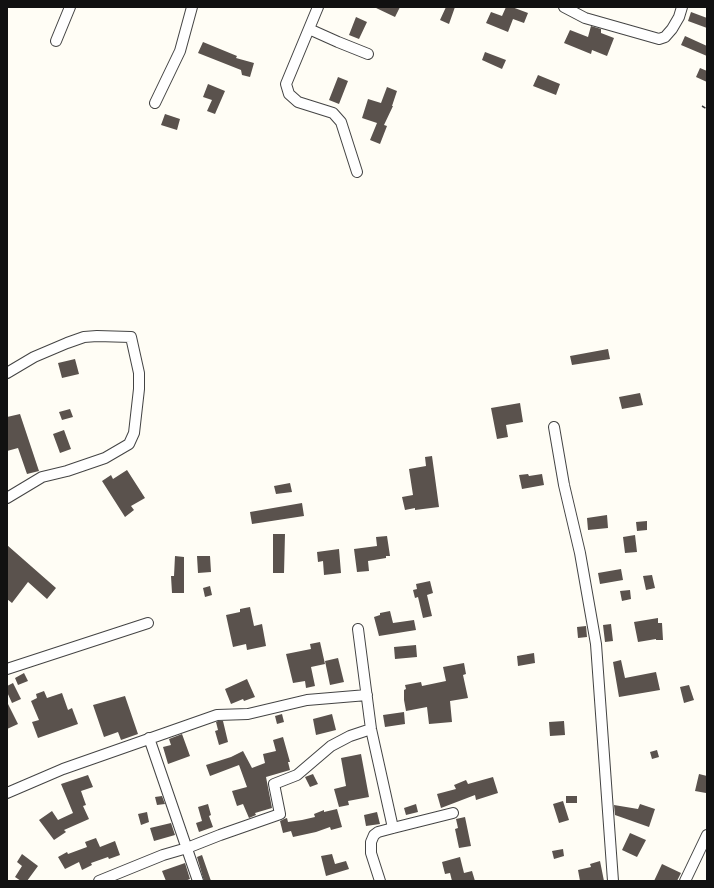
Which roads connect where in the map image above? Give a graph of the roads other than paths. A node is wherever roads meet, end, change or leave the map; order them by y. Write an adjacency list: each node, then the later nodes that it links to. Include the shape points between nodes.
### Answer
1 (70, 7): 7 (street)
2 (192, 7): 9 (street, via 180,51)
3 (318, 7): 6 (street)
4 (564, 7): 5 (street, via 585,18 659,39 665,37 672,29)
5 (682, 7)
6 (309, 29): 8 (street); 10 (street, via 286,84 288,94 298,102 333,113 341,122)
7 (56, 41)
8 (368, 54)
9 (155, 102)
10 (357, 172)
11 (7, 373): 13 (street, via 34,357 67,343 97,336 131,337 139,373 134,433 129,444 105,458 42,477)
12 (554, 427): 28 (street, via 596,644)
13 (7, 498)
14 (148, 623): 16 (street)
15 (358, 629): 17 (street)
16 (7, 669)
17 (367, 695): 18 (street); 19 (street, via 307,700 248,714 217,715)
18 (371, 730): 22 (street); 24 (street, via 350,736 331,746 297,775 274,784 280,814)
19 (148, 738): 20 (street, via 63,769); 24 (street)
20 (7, 793)
21 (453, 813): 22 (street)
22 (393, 828): 27 (street, via 378,832 371,842 371,853)
23 (707, 835): 29 (street)
24 (187, 848): 25 (street); 26 (street)
25 (99, 881)
26 (198, 881)
27 (380, 881)
28 (613, 881)
29 (685, 881)

